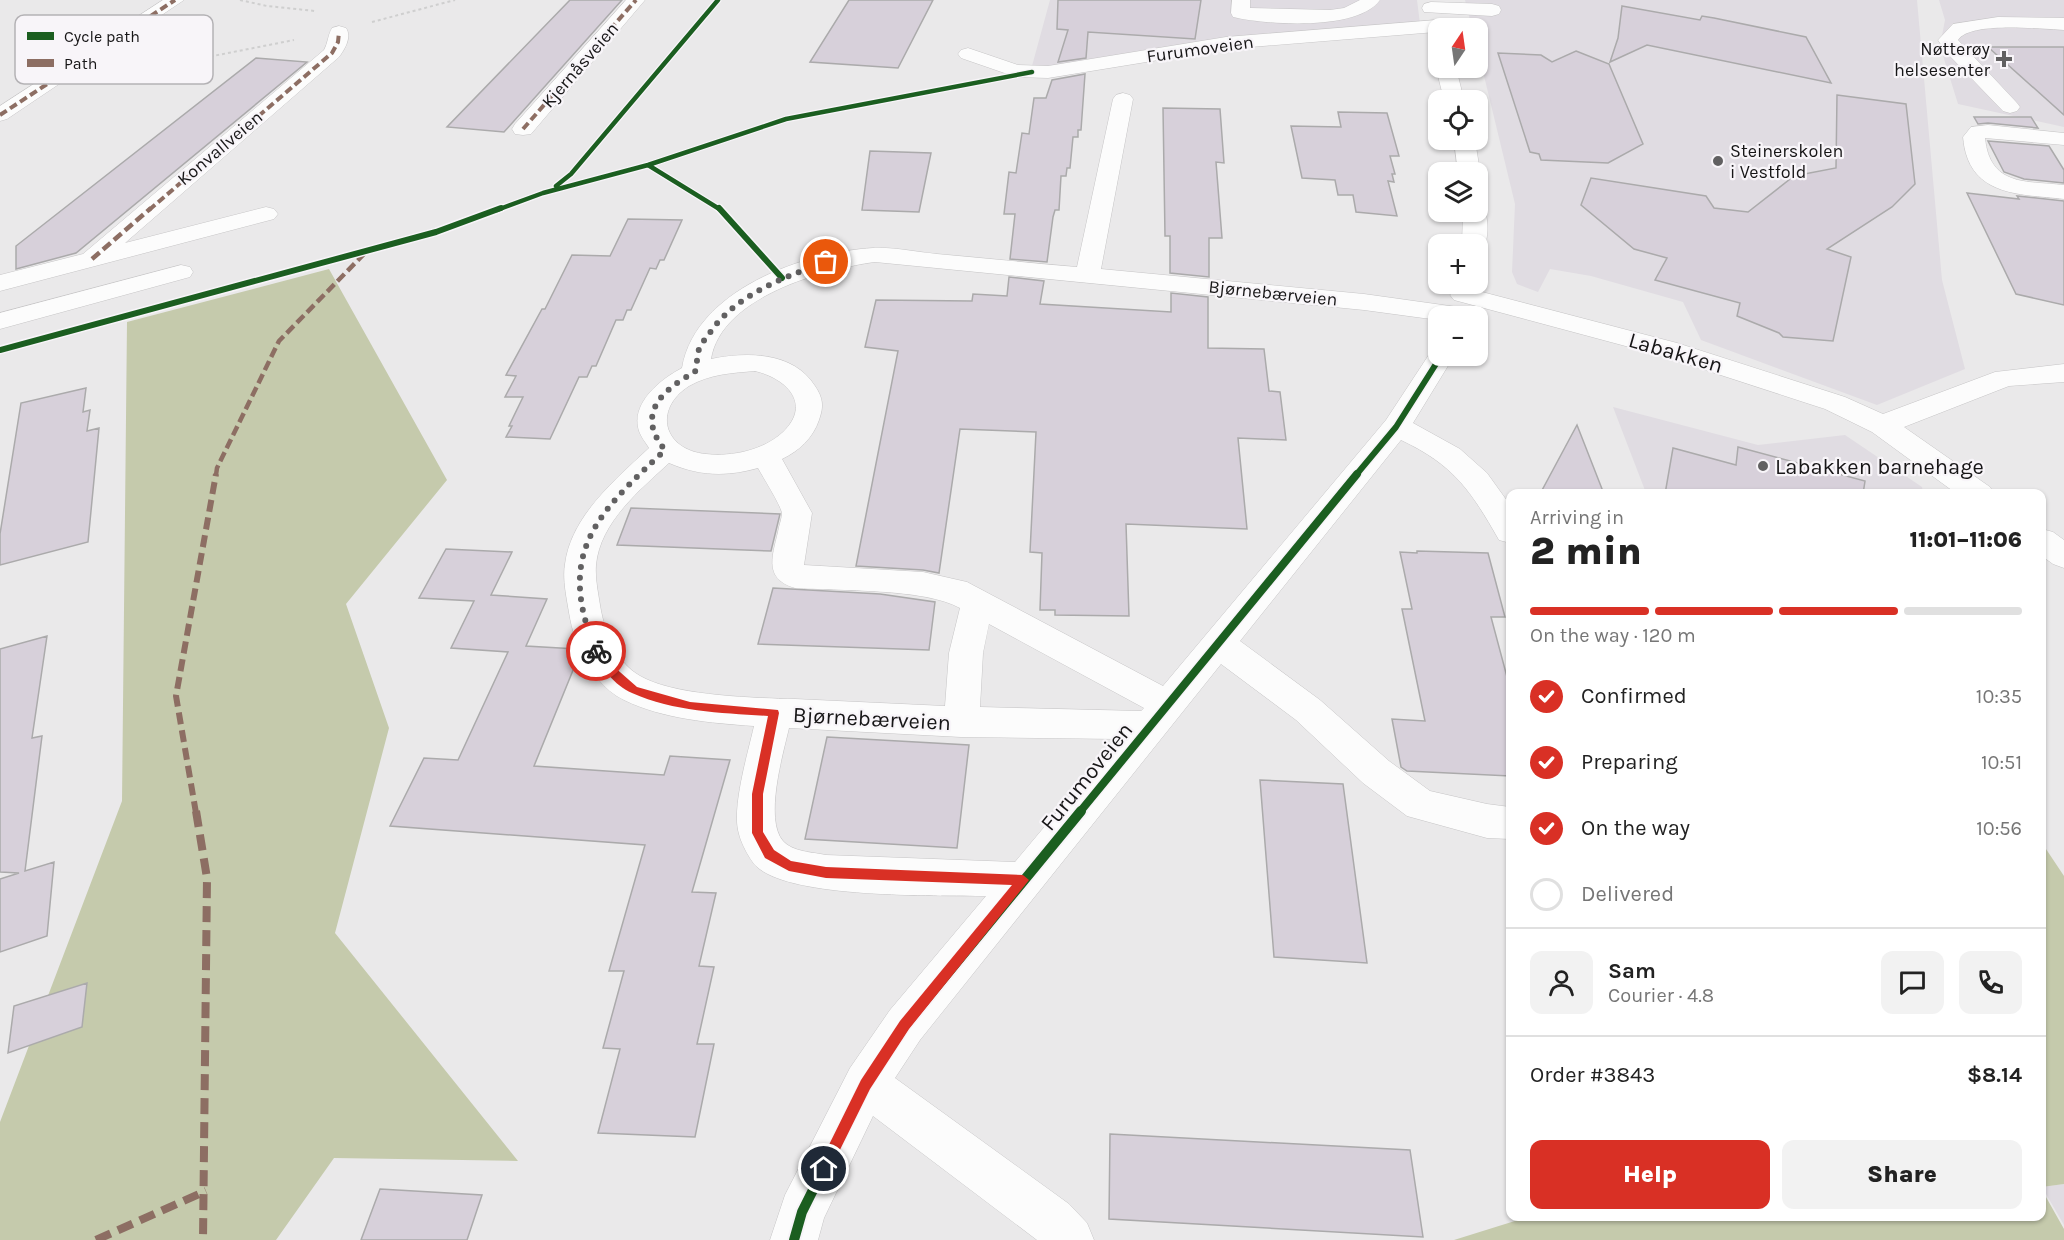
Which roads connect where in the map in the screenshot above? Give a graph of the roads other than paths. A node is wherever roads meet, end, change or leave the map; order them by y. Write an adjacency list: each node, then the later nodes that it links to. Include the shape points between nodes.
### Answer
1 (175, 0): 7 (street)
2 (636, 0): 17 (street, Kjernåsveien)
3 (1241, 0): 4 (street, via 1240,13 1311,16 1356,12)
4 (1371, 0)
5 (2046, 7): 10 (street)
6 (1493, 12): 8 (street, Furumoveien)
7 (153, 15)
8 (1434, 18)
9 (1428, 19): 12 (street, Furumoveien, via 1226,43 1048,72 1016,71)
10 (2064, 22): 15 (street, via 1978,25 1961,28 1948,39)
11 (339, 32): 21 (street, Konvallveien, via 332,53)
12 (968, 54)
13 (49, 84): 16 (street)
14 (1123, 99): 23 (street)
15 (2010, 107)
16 (0, 115)
17 (523, 129)
18 (2064, 139): 19 (street, via 1998,131 1979,132 1974,137 1979,163 1993,179)
19 (2064, 192)
20 (266, 214): 21 (street, Konvallveien)
21 (92, 259): 24 (street, Konvallveien)
22 (181, 272): 26 (street)
23 (1088, 274): 25 (street, Bjørnebærveien, via 1364,302); 28 (street, Bjørnebærveien, via 906,256 875,255 826,262 782,278 732,308 699,347)
24 (0, 283)
25 (1461, 303): 30 (street, Labakken, via 1736,369 1835,403)
26 (0, 321)
27 (1435, 366): 31 (street, Furumoveien)
28 (695, 372): 32 (street, via 663,394 654,409 654,437); 33 (street, via 724,364 755,363 781,370 801,382 810,401 807,421 792,440)
29 (2064, 373): 30 (street, via 2005,378)
30 (1882, 425): 34 (street, Labakken)
31 (1396, 427): 35 (street, via 1445,450 1482,485); 39 (street, Furumoveien)
32 (665, 450): 33 (street, via 700,464 722,465); 40 (street, Bjørnebærveien, via 623,489 598,521 585,547 579,576 586,624 596,650 608,668 634,690 690,706)
33 (766, 456): 38 (street, via 797,513 789,572 795,576 938,586)
34 (1972, 489)
35 (1506, 524)
36 (2046, 543): 37 (street)
37 (2064, 556)
38 (977, 603): 41 (street); 42 (street, via 966,653)
39 (1219, 644): 41 (street, Furumoveien); 43 (street, via 1308,710 1420,806)
40 (774, 713): 42 (street, Bjørnebærveien); 44 (street, via 757,794 758,833 770,854 789,866 826,873)
41 (1159, 716): 42 (street, Bjørnebærveien, via 1125,724); 44 (street, Furumoveien)
42 (962, 722)
43 (1506, 823)
44 (1023, 880): 45 (street, Furumoveien, via 904,1025)
45 (866, 1084): 46 (street, Furumoveien, via 802,1212); 47 (street, via 1052,1221)
46 (794, 1240)
47 (1070, 1240)

